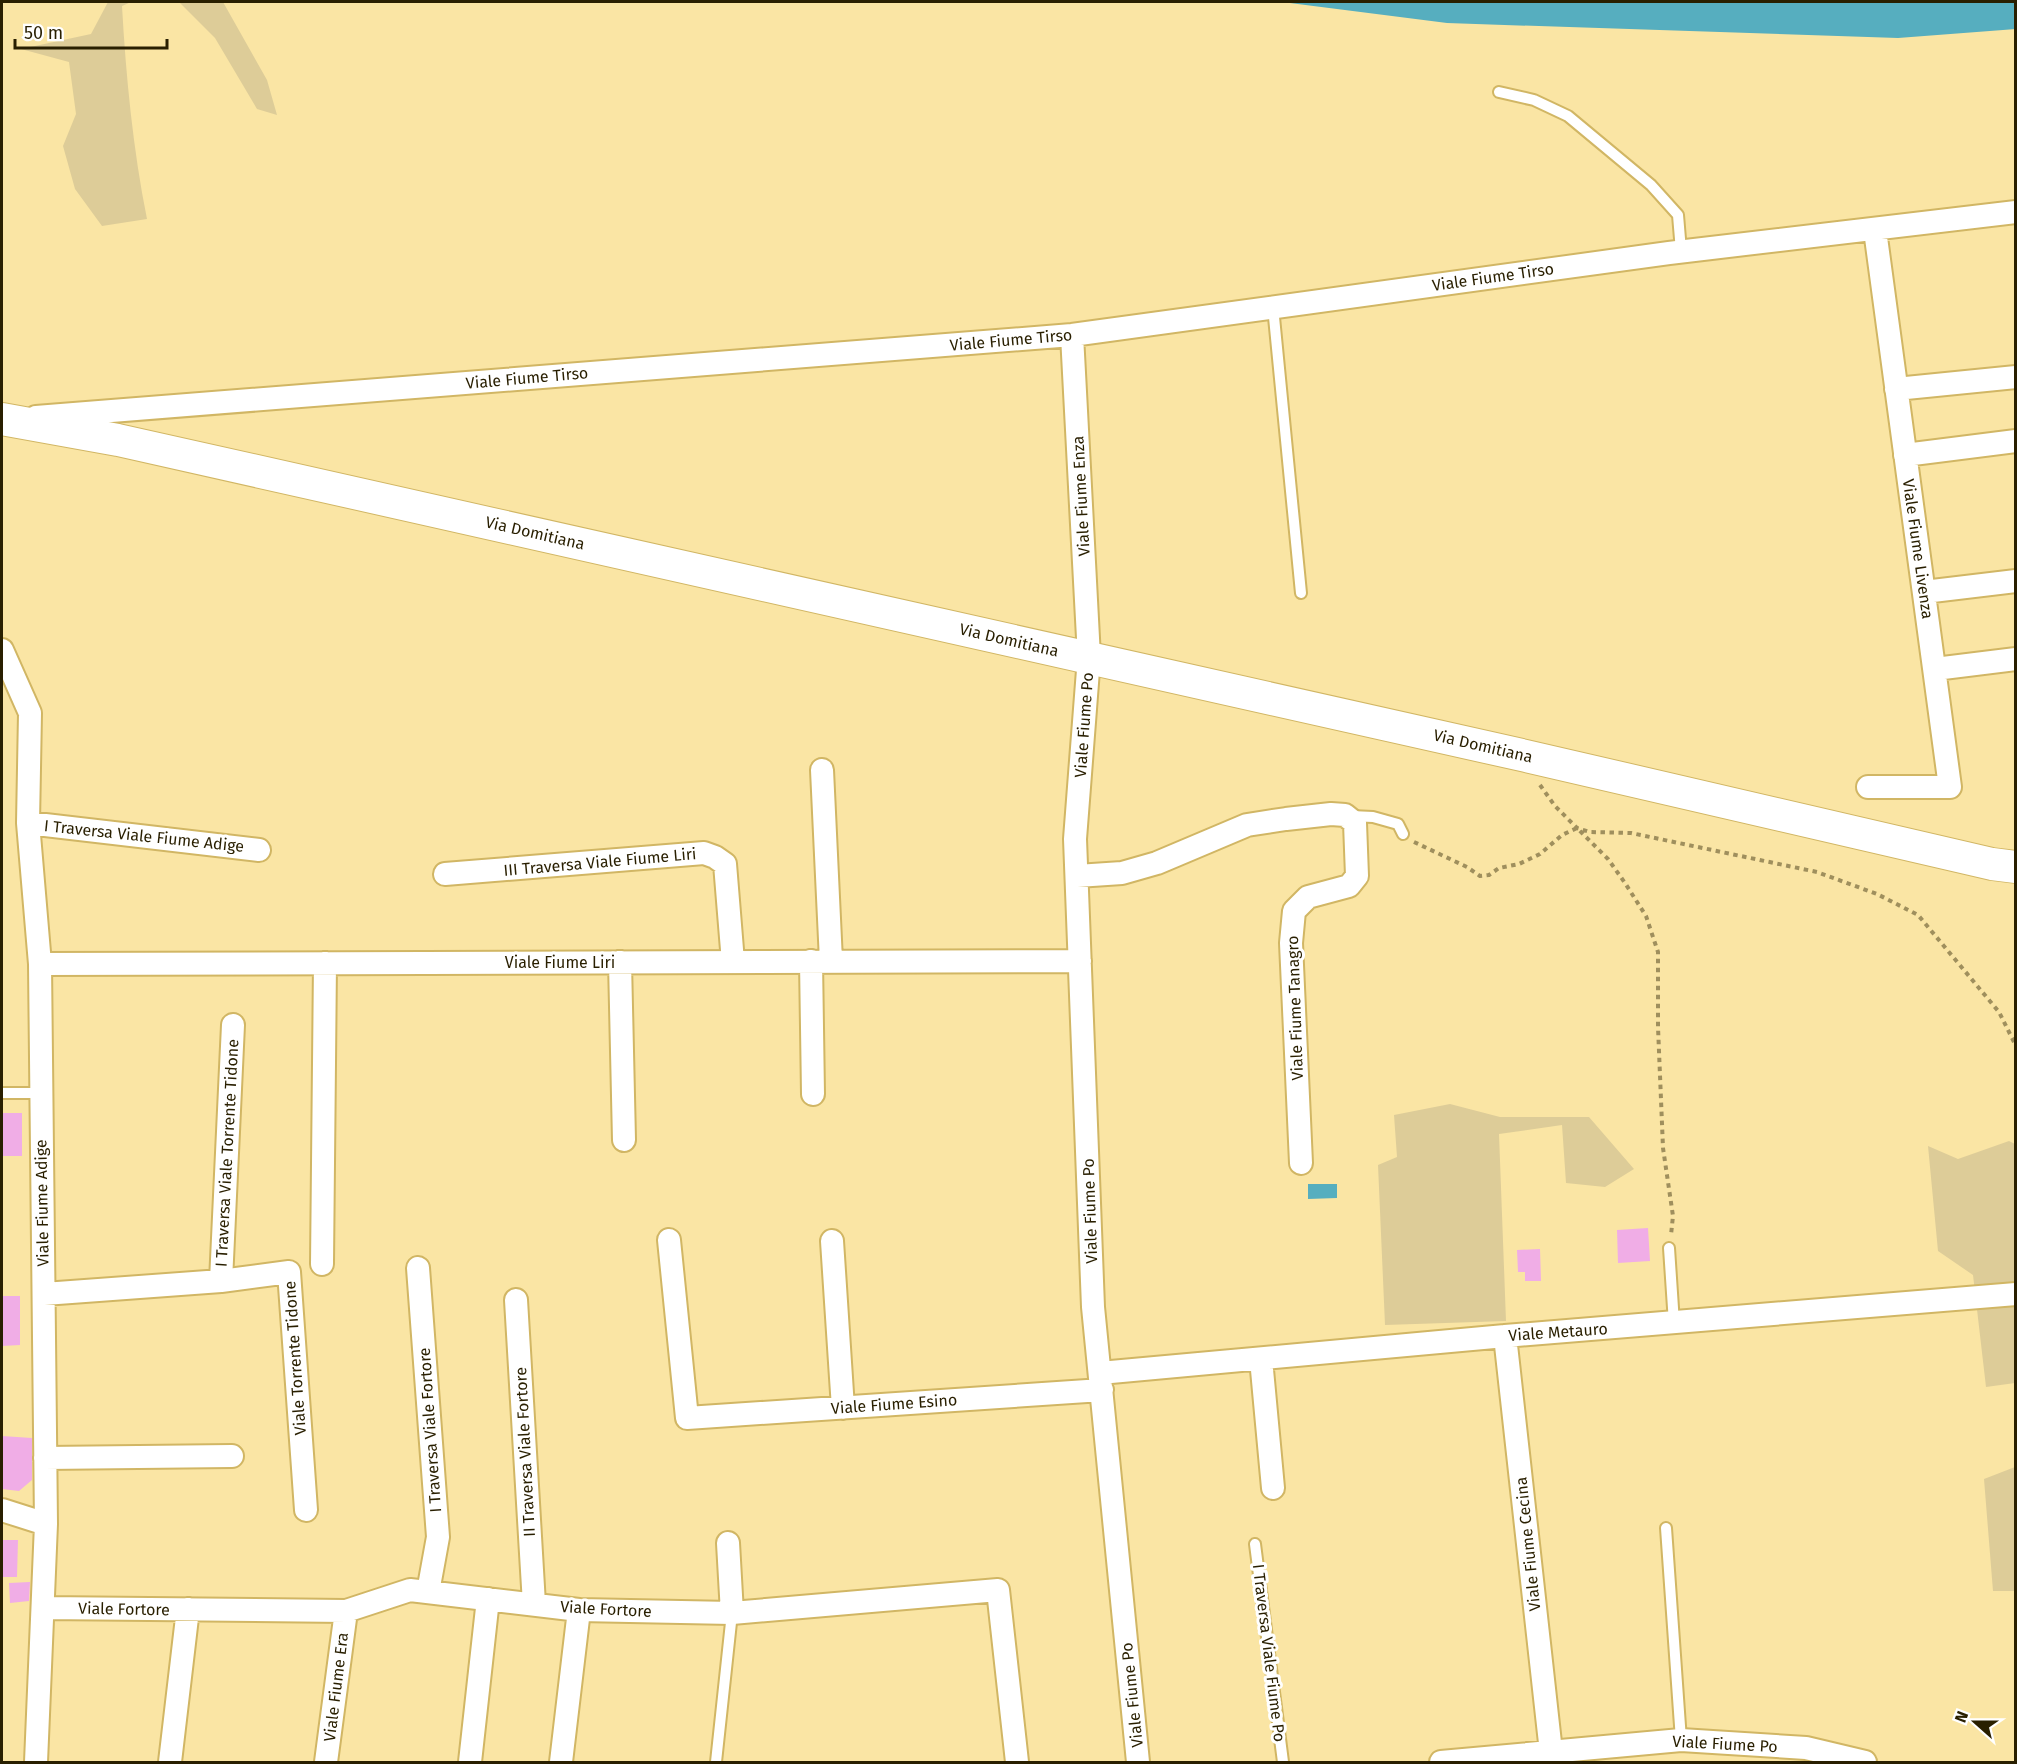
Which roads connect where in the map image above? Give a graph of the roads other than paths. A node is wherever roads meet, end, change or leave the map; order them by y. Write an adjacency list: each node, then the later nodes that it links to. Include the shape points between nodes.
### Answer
1 (1499, 92): 4 (lane, via 1534,100 1568,116 1651,185 1678,215)
2 (2016, 213): 3 (street, Viale Fiume Tirso)
3 (1875, 230): 4 (street, Viale Fiume Tirso); 8 (street, Viale Fiume Livenza)
4 (1682, 251): 5 (street, Viale Fiume Tirso)
5 (1273, 307): 6 (street, Viale Fiume Tirso); 14 (lane)
6 (1072, 335): 9 (street, Viale Fiume Tirso); 16 (street, Viale Fiume Enza)
7 (2016, 377): 8 (street)
8 (1896, 389): 11 (street, Viale Fiume Livenza)
9 (2, 419): 16 (street, Via Domitiana, via 129,443)
10 (2016, 441): 11 (street)
11 (1905, 455): 13 (street, Viale Fiume Livenza)
12 (2016, 581): 13 (street)
13 (1924, 592): 18 (street, Viale Fiume Livenza)
14 (1301, 593)
15 (2, 650): 22 (street, Viale Fiume Adige, via 30,713)
16 (1089, 657): 25 (street, Via Domitiana); 27 (street, Viale Fiume Po, via 1075,839)
17 (2016, 659): 18 (street)
18 (1935, 669): 20 (street, Viale Fiume Livenza, via 1950,787)
19 (822, 770): 28 (street)
20 (1868, 787)
21 (1345, 815): 23 (lane, via 1398,824); 27 (street, via 1247,825 1157,863 1122,873); 39 (street, Viale Fiume Tanagro, via 1355,823 1357,876 1349,886 1308,897 1294,911 1291,943)
22 (28, 823): 24 (street, I Traversa Viale Fiume Adige); 33 (street, Viale Fiume Adige)
23 (1403, 834)
24 (259, 850)
25 (2016, 867)
26 (445, 874): 31 (street, III Traversa Viale Fiume Liri, via 705,853 725,864)
27 (1077, 876): 29 (street, Viale Fiume Po)
28 (821, 961): 29 (street, Viale Fiume Liri); 31 (street, Viale Fiume Liri); 37 (street)
29 (1080, 961): 52 (street, Viale Fiume Po, via 1093,1307)
30 (620, 962): 31 (street, Viale Fiume Liri); 32 (street, Viale Fiume Liri); 38 (street)
31 (734, 962)
32 (325, 963): 33 (street, Viale Fiume Liri); 43 (street)
33 (40, 964): 36 (street, Viale Fiume Adige)
34 (233, 1025): 45 (street, I Traversa Viale Torrente Tidone)
35 (2, 1093): 36 (lane)
36 (41, 1093): 46 (street, Viale Fiume Adige)
37 (813, 1094)
38 (624, 1140)
39 (1301, 1163)
40 (669, 1240): 53 (street, Viale Fiume Esino, via 687,1418)
41 (832, 1240): 53 (street)
42 (1670, 1248): 49 (lane)
43 (322, 1264)
44 (418, 1268): 63 (street, I Traversa Viale Fortore, via 438,1537)
45 (221, 1281): 46 (street, Viale Torrente Tidone); 58 (street, Viale Torrente Tidone, via 288,1272)
46 (44, 1294): 55 (street, Viale Fiume Adige)
47 (2016, 1294): 49 (street, Viale Metauro)
48 (516, 1300): 65 (street, II Traversa Viale Fortore)
49 (1674, 1323): 50 (street, Viale Metauro)
50 (1504, 1336): 51 (street, Viale Metauro); 73 (street, Viale Fiume Cecina)
51 (1261, 1359): 52 (street, Viale Metauro); 56 (street)
52 (1101, 1382): 53 (street, Viale Fiume Esino); 81 (street, Viale Fiume Po)
53 (843, 1408)
54 (232, 1456): 55 (street)
55 (45, 1458): 59 (street, Viale Fiume Adige)
56 (1273, 1488)
57 (2, 1510): 59 (street)
58 (306, 1510)
59 (46, 1524): 66 (street, Viale Fiume Adige)
60 (1666, 1528): 71 (lane)
61 (728, 1543): 70 (street)
62 (1255, 1544): 82 (lane, I Traversa Viale Fiume Po)
63 (428, 1592): 64 (street, Viale Fortore); 69 (street, Viale Fortore, via 410,1590)
64 (488, 1599): 65 (street, Viale Fortore); 77 (street)
65 (534, 1604): 68 (street, Viale Fortore)
66 (43, 1608): 67 (street, Viale Fortore); 74 (street, Viale Fiume Adige)
67 (188, 1610): 69 (street, Viale Fortore); 75 (street)
68 (579, 1610): 70 (street, Viale Fortore); 78 (street)
69 (346, 1611): 76 (street, Viale Fiume Era)
70 (732, 1613): 79 (lane); 80 (street, Viale Fortore, via 998,1590)
71 (1681, 1740): 72 (street, Viale Fiume Po); 84 (street, Viale Fiume Po, via 1806,1748)
72 (1604, 1755): 73 (street, Viale Fiume Po)
73 (1548, 1757): 83 (street, Viale Fiume Po)
74 (36, 1762)
75 (170, 1762)
76 (326, 1762)
77 (470, 1762)
78 (561, 1762)
79 (716, 1762)
80 (1017, 1762)
81 (1138, 1762)
82 (1283, 1762)
83 (1441, 1762)
84 (1865, 1762)

